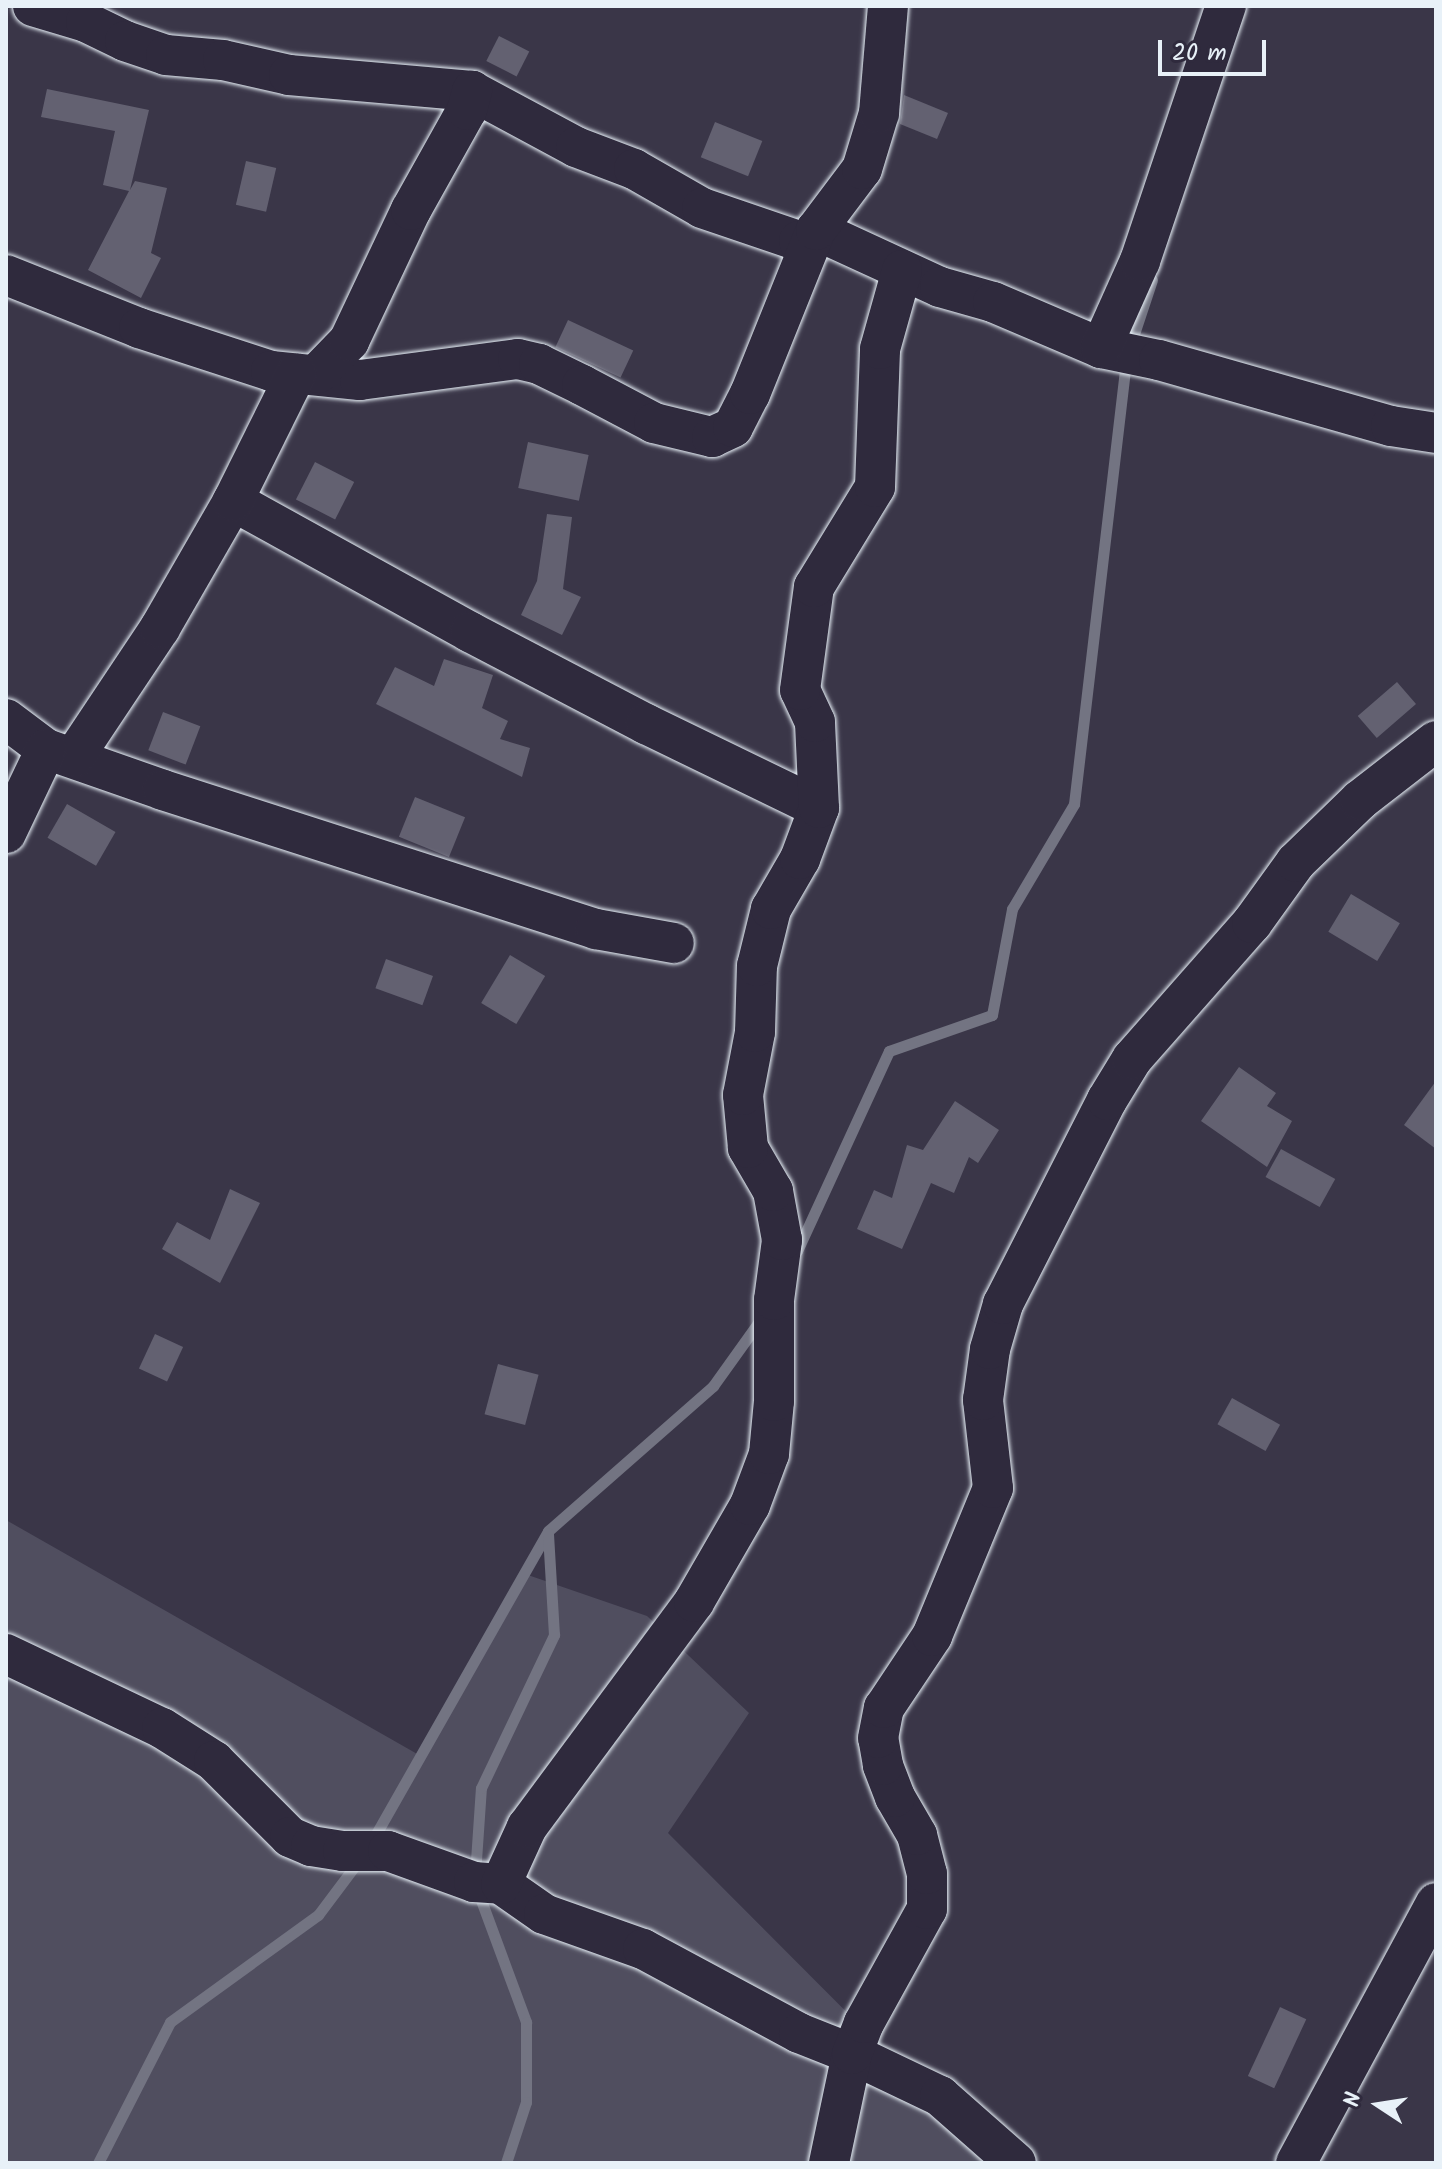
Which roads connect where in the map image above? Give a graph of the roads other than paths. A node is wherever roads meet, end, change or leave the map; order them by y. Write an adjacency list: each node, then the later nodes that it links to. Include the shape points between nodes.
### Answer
1 (33, 6): 4 (street, via 166,55 223,60 289,75)
2 (888, 6): 5 (street, via 879,113 862,169)
3 (1226, 6): 8 (street, via 1140,261)
4 (472, 91): 5 (street, via 702,208); 9 (street, via 349,341)
5 (810, 242): 6 (street); 9 (street, via 750,394 733,427 712,437 654,423 568,378 518,359 391,378)
6 (902, 270): 8 (street); 15 (street, via 880,349 875,487 814,587 800,690 815,722)
7 (6, 275): 9 (street, via 246,364)
8 (1101, 348): 10 (street, via 1391,426)
9 (307, 374): 11 (street)
10 (1436, 433)
11 (233, 501): 14 (street, via 160,628); 15 (street, via 470,632)
12 (6, 719): 14 (street)
13 (1436, 741): 21 (street, via 1360,800 1296,862 1252,923 1132,1059 1003,1304 983,1400 993,1488 932,1636 884,1708 878,1738 891,1787 917,1835 927,1874 927,1909)
14 (60, 753): 16 (street); 17 (street, via 500,900 596,929)
15 (819, 808): 19 (street, via 800,859 771,909 757,966 755,1032 743,1095 748,1148 773,1191 782,1240 774,1300 769,1454 750,1505 710,1575 527,1827)
16 (6, 833)
17 (674, 943)
18 (6, 1654): 19 (street, via 162,1728 201,1753 241,1785 290,1837 343,1851 388,1851 474,1882)
19 (501, 1884): 21 (street, via 544,1914 643,1949 799,2033)
20 (1436, 1903): 24 (street)
21 (852, 2054): 22 (street); 23 (street, via 940,2096)
22 (829, 2163)
23 (1016, 2163)
24 (1296, 2163)

